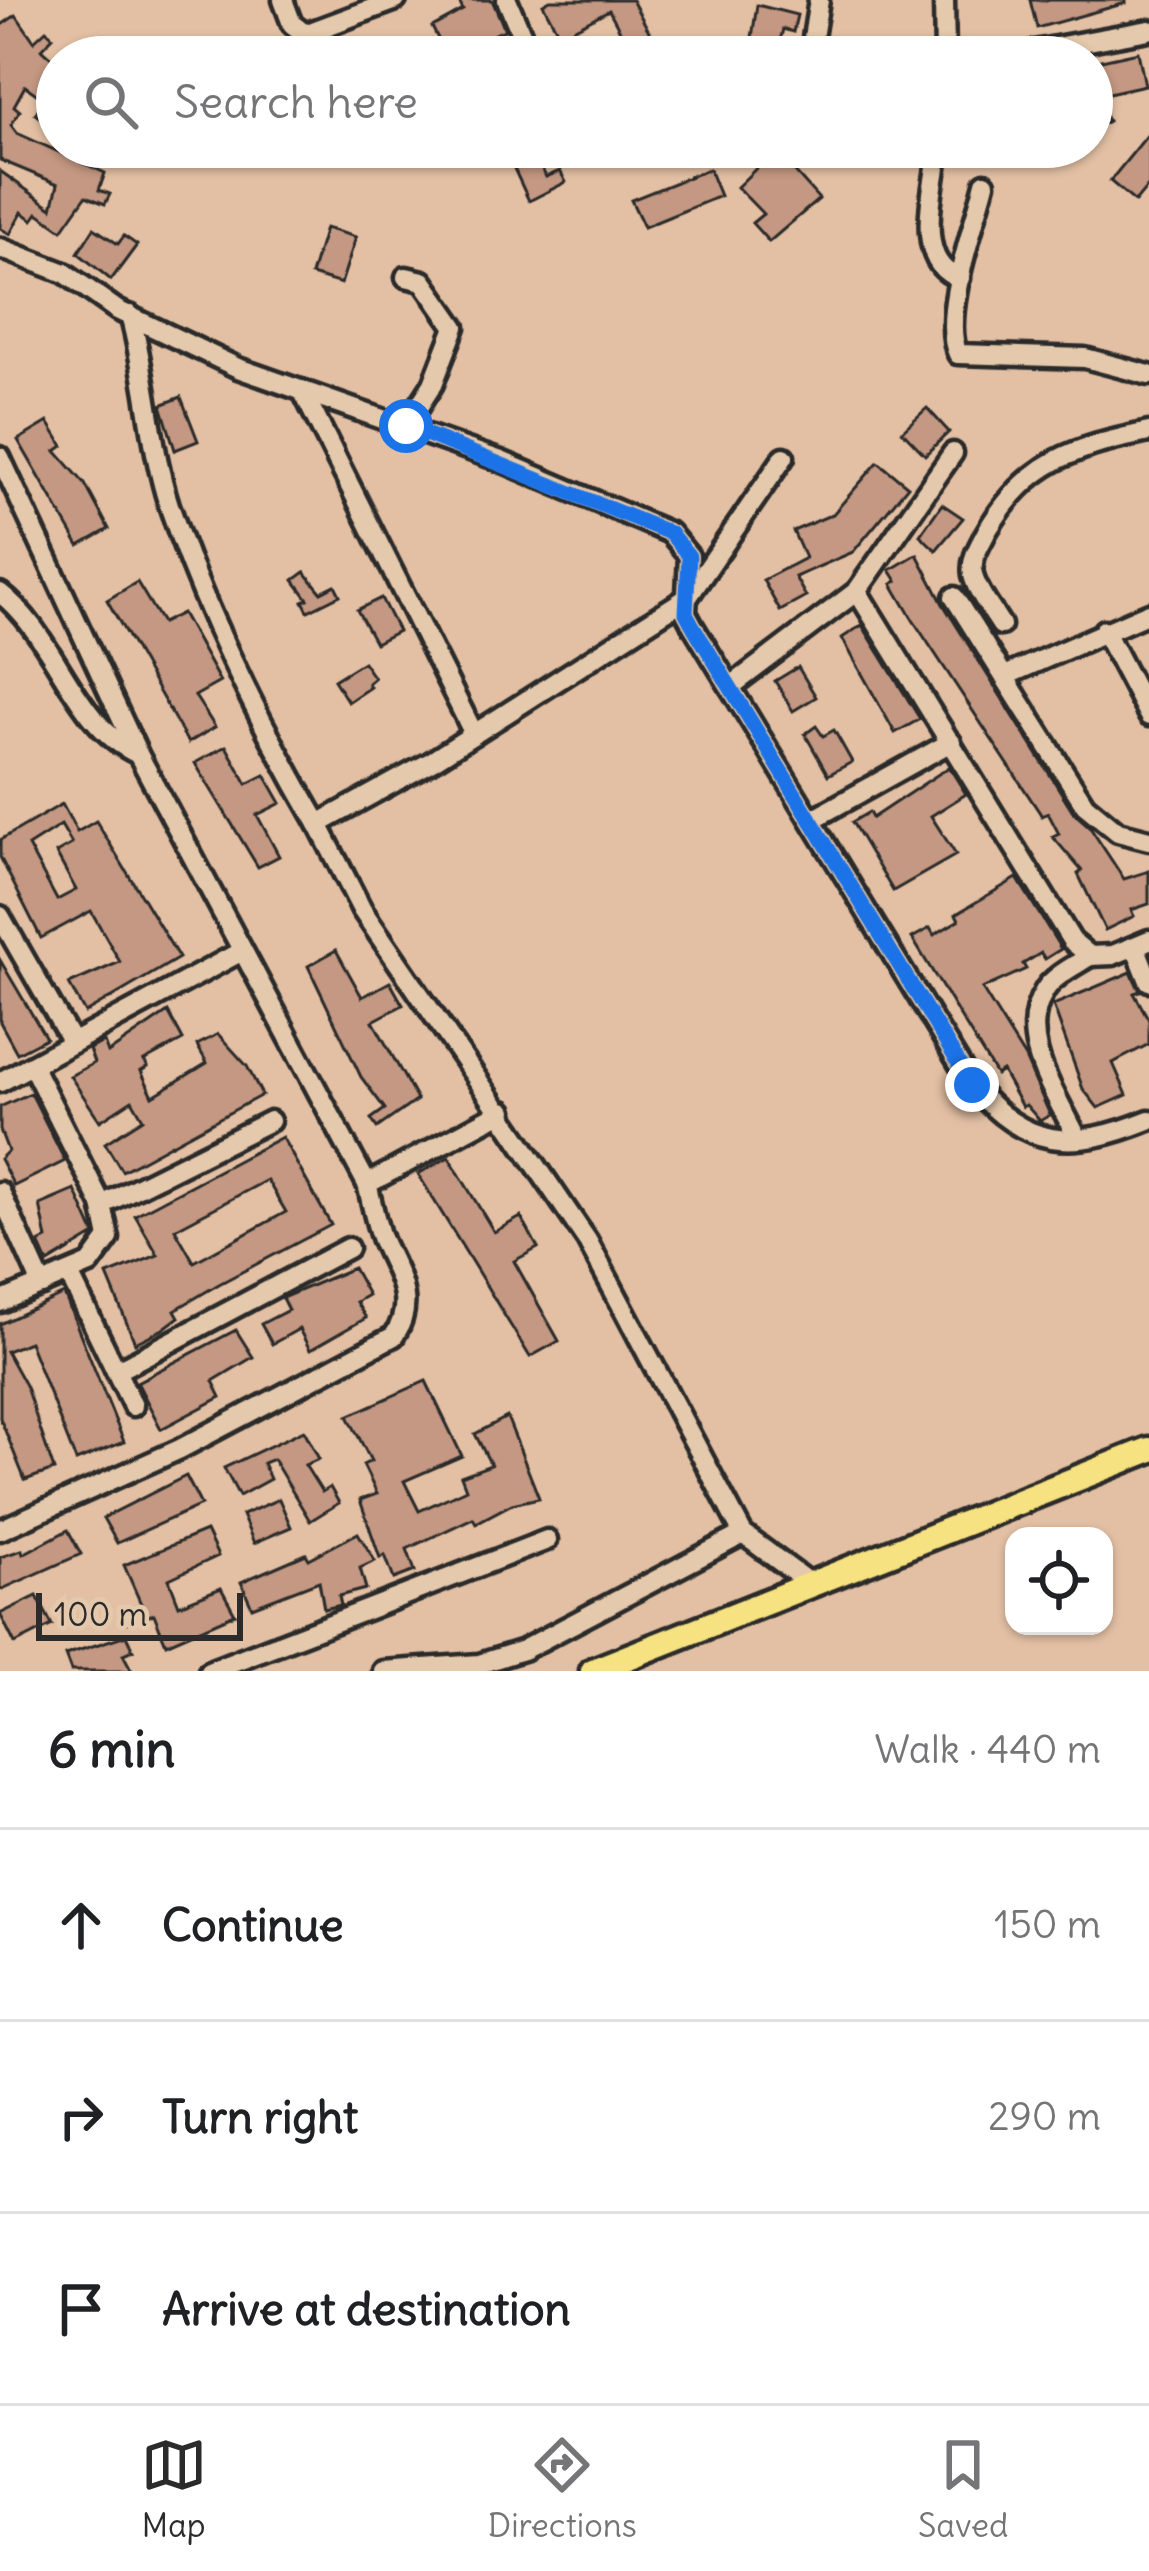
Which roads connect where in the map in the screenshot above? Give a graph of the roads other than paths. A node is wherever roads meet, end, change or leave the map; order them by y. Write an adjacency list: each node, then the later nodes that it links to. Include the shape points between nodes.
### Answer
1 (283, 0): 2 (street, via 305,34)
2 (396, 0)
3 (506, 0): 7 (street)
4 (819, 0): 8 (street)
5 (944, 0): 9 (street)
6 (1149, 30): 10 (street)
7 (522, 36)
8 (813, 36)
9 (945, 36)
10 (1113, 37)
11 (937, 168): 15 (street, via 930,248 939,266)
12 (985, 183): 15 (street)
13 (0, 248): 16 (street, via 64,273)
14 (406, 277): 19 (street, via 423,281 455,327)
15 (961, 278): 17 (street, via 952,335 965,358 1084,358)
16 (130, 314): 18 (street); 38 (street, via 168,501 232,654)
17 (1149, 374)
18 (302, 390): 19 (street); 34 (street)
19 (406, 426): 26 (street, via 670,533 689,556)
20 (1149, 433): 29 (street, via 1054,458 1001,508 974,554 973,574)
21 (953, 453): 24 (street)
22 (784, 457): 26 (street)
23 (0, 458): 36 (street)
24 (857, 591): 32 (street); 35 (street)
25 (0, 593): 36 (street, via 37,626 111,742)
26 (688, 597): 32 (street, via 686,613); 34 (street)
27 (954, 597): 31 (street)
28 (1149, 613): 30 (street)
29 (1001, 625)
30 (1104, 630): 31 (street); 33 (street)
31 (1005, 676): 39 (street, via 1085,805 1118,832)
32 (730, 687): 37 (street)
33 (1149, 716)
34 (474, 734): 38 (street)
35 (951, 742): 37 (street); 43 (street, via 1072,940)
36 (138, 754): 42 (street)
37 (813, 819): 51 (street, via 1000,1119 1032,1138)
38 (318, 824): 48 (street, via 362,910)
39 (1149, 840)
40 (0, 916): 45 (street)
41 (1142, 943): 43 (street); 44 (street)
42 (242, 951): 45 (street); 52 (street)
43 (1090, 956): 51 (street, via 1046,986 1034,1017 1034,1045)
44 (1149, 981)
45 (71, 1042): 46 (street)
46 (32, 1065): 47 (street); 54 (street)
47 (0, 1082)
48 (503, 1111): 52 (street); 63 (street, via 587,1240)
49 (1149, 1120): 51 (street)
50 (270, 1121): 54 (street)
51 (1077, 1138)
52 (367, 1184): 62 (street, via 406,1298 394,1336 180,1449)
53 (0, 1192): 57 (street)
54 (102, 1204): 56 (street, via 104,1252)
55 (348, 1248): 59 (street)
56 (69, 1274): 57 (street); 59 (street)
57 (42, 1285): 58 (street)
58 (0, 1302)
59 (116, 1371): 60 (street)
60 (133, 1406)
61 (1149, 1450): 65 (main road)
62 (0, 1530)
63 (743, 1534): 65 (street); 67 (street, via 523,1650 479,1664)
64 (547, 1540): 66 (street)
65 (808, 1583): 68 (main road)
66 (209, 1671)
67 (382, 1671)
68 (593, 1671)

